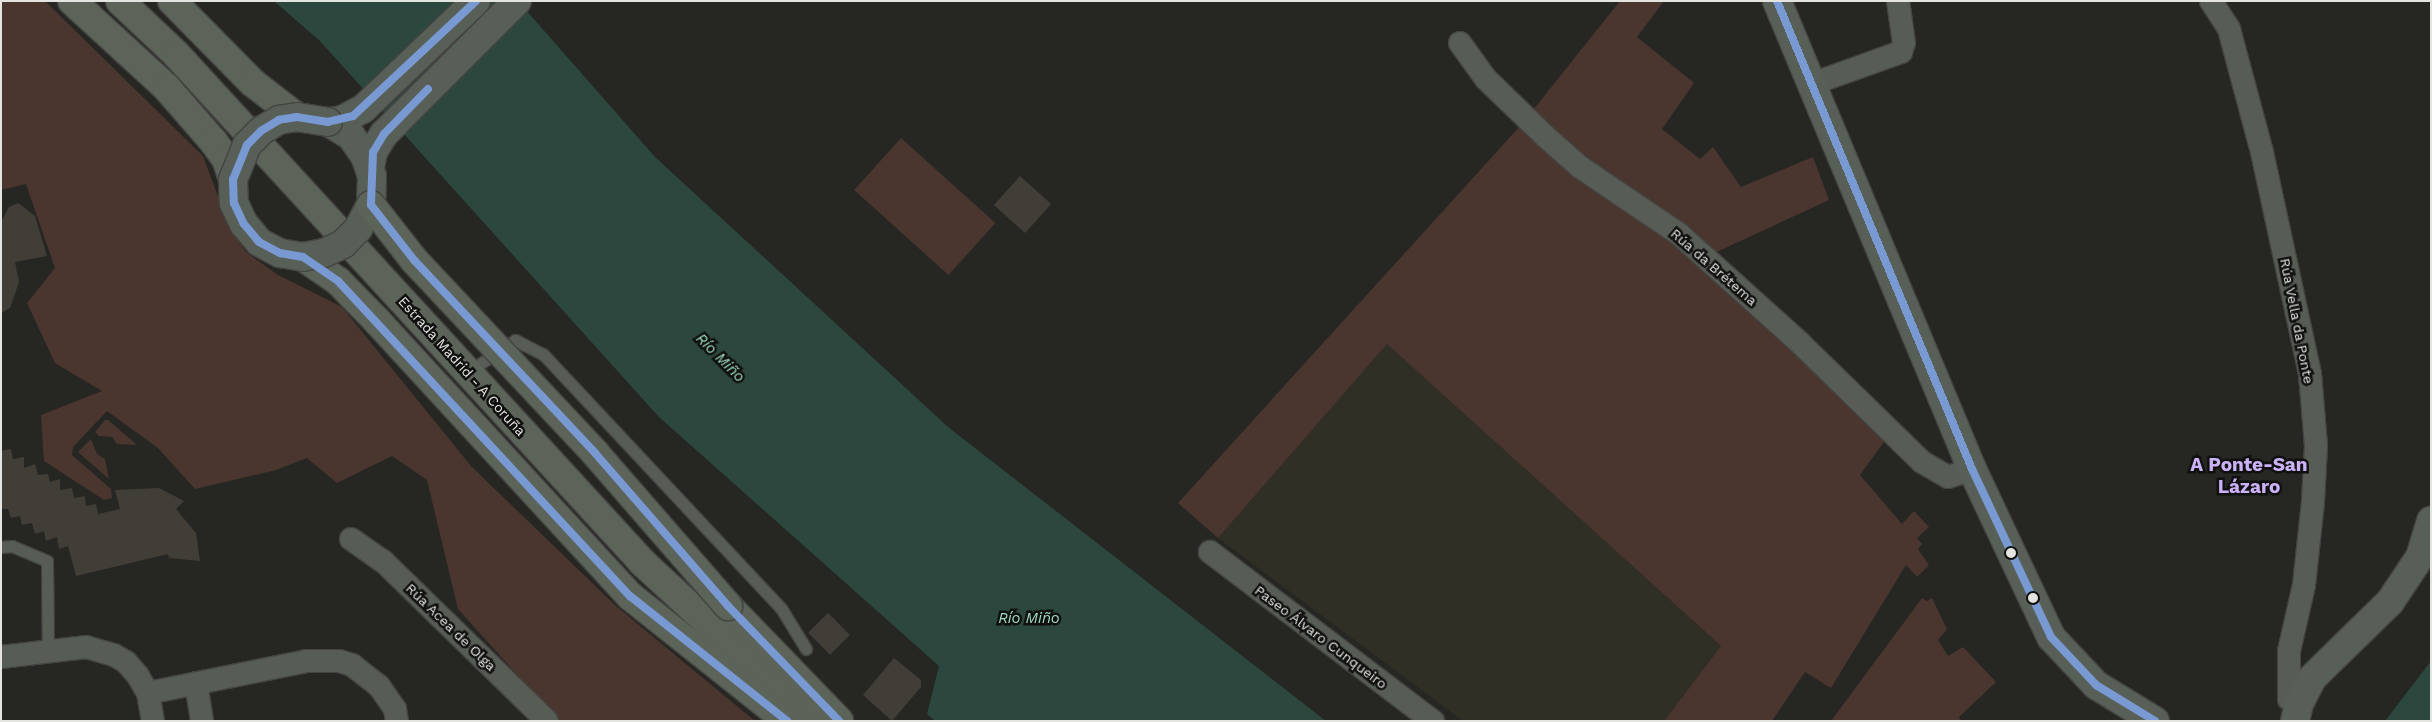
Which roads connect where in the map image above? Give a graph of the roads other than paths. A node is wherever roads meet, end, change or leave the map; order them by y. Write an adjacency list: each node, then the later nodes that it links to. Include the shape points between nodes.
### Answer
1 (72, 1): 14 (highway, via 182,106 218,147)
2 (120, 1): 17 (highway, Estrada Madrid - A Coruña, via 176,54)
3 (172, 1): 11 (highway, via 253,83)
4 (476, 1): 12 (street, via 363,109 342,120)
5 (517, 1): 13 (street, via 384,134 373,152)
6 (1777, 1): 10 (street)
7 (1898, 1): 10 (street, via 1904,43 1901,52)
8 (2211, 1): 28 (street, Rúa Vella da Ponte, via 2229,29 2262,152 2310,374 2316,446 2313,502 2304,585 2288,651 2289,700)
9 (1460, 43): 18 (street, Rúa da Brétema, via 1486,79 1546,137 1580,166 1679,234 1800,343 1922,462 1948,477)
10 (1812, 84): 18 (street)
11 (298, 117): 12 (street, bridge); 14 (street, bridge, via 280,120 247,144)
12 (328, 122): 13 (street, via 351,136)
13 (370, 167): 15 (street)
14 (233, 179): 16 (street, bridge, via 234,203 244,224 259,242 280,253)
15 (371, 204): 16 (street, bridge, via 358,229 342,244 324,254); 35 (highway, bridge, via 414,260 595,453 728,606)
16 (303, 257): 33 (highway, via 338,282 378,322 630,596)
17 (467, 372): 23 (lane, via 508,341 524,342 542,354 781,608); 34 (highway, Estrada Madrid - A Coruña, via 643,563)
18 (1972, 469): 37 (street, via 2051,637 2096,685)
19 (2431, 520): 28 (street, via 2420,557 2390,602 2312,678)
20 (351, 538): 32 (street, Rúa Acea de Olga, via 383,560)
21 (1, 547): 24 (lane, via 12,546 47,561)
22 (1210, 552): 36 (street, Paseo Álvaro Cunqueiro)
23 (806, 649)
24 (48, 652): 25 (street); 27 (street, via 86,647 114,655 126,662)
25 (1, 657)
26 (196, 683): 27 (street); 30 (street); 31 (street, via 306,661 339,661 352,665 379,686 396,709)
27 (148, 693): 29 (street)
28 (2297, 712)
29 (153, 721)
30 (202, 721)
31 (398, 721)
32 (547, 721)
33 (787, 721)
34 (814, 721)
35 (839, 721)
36 (1433, 721)
37 (2155, 721)

